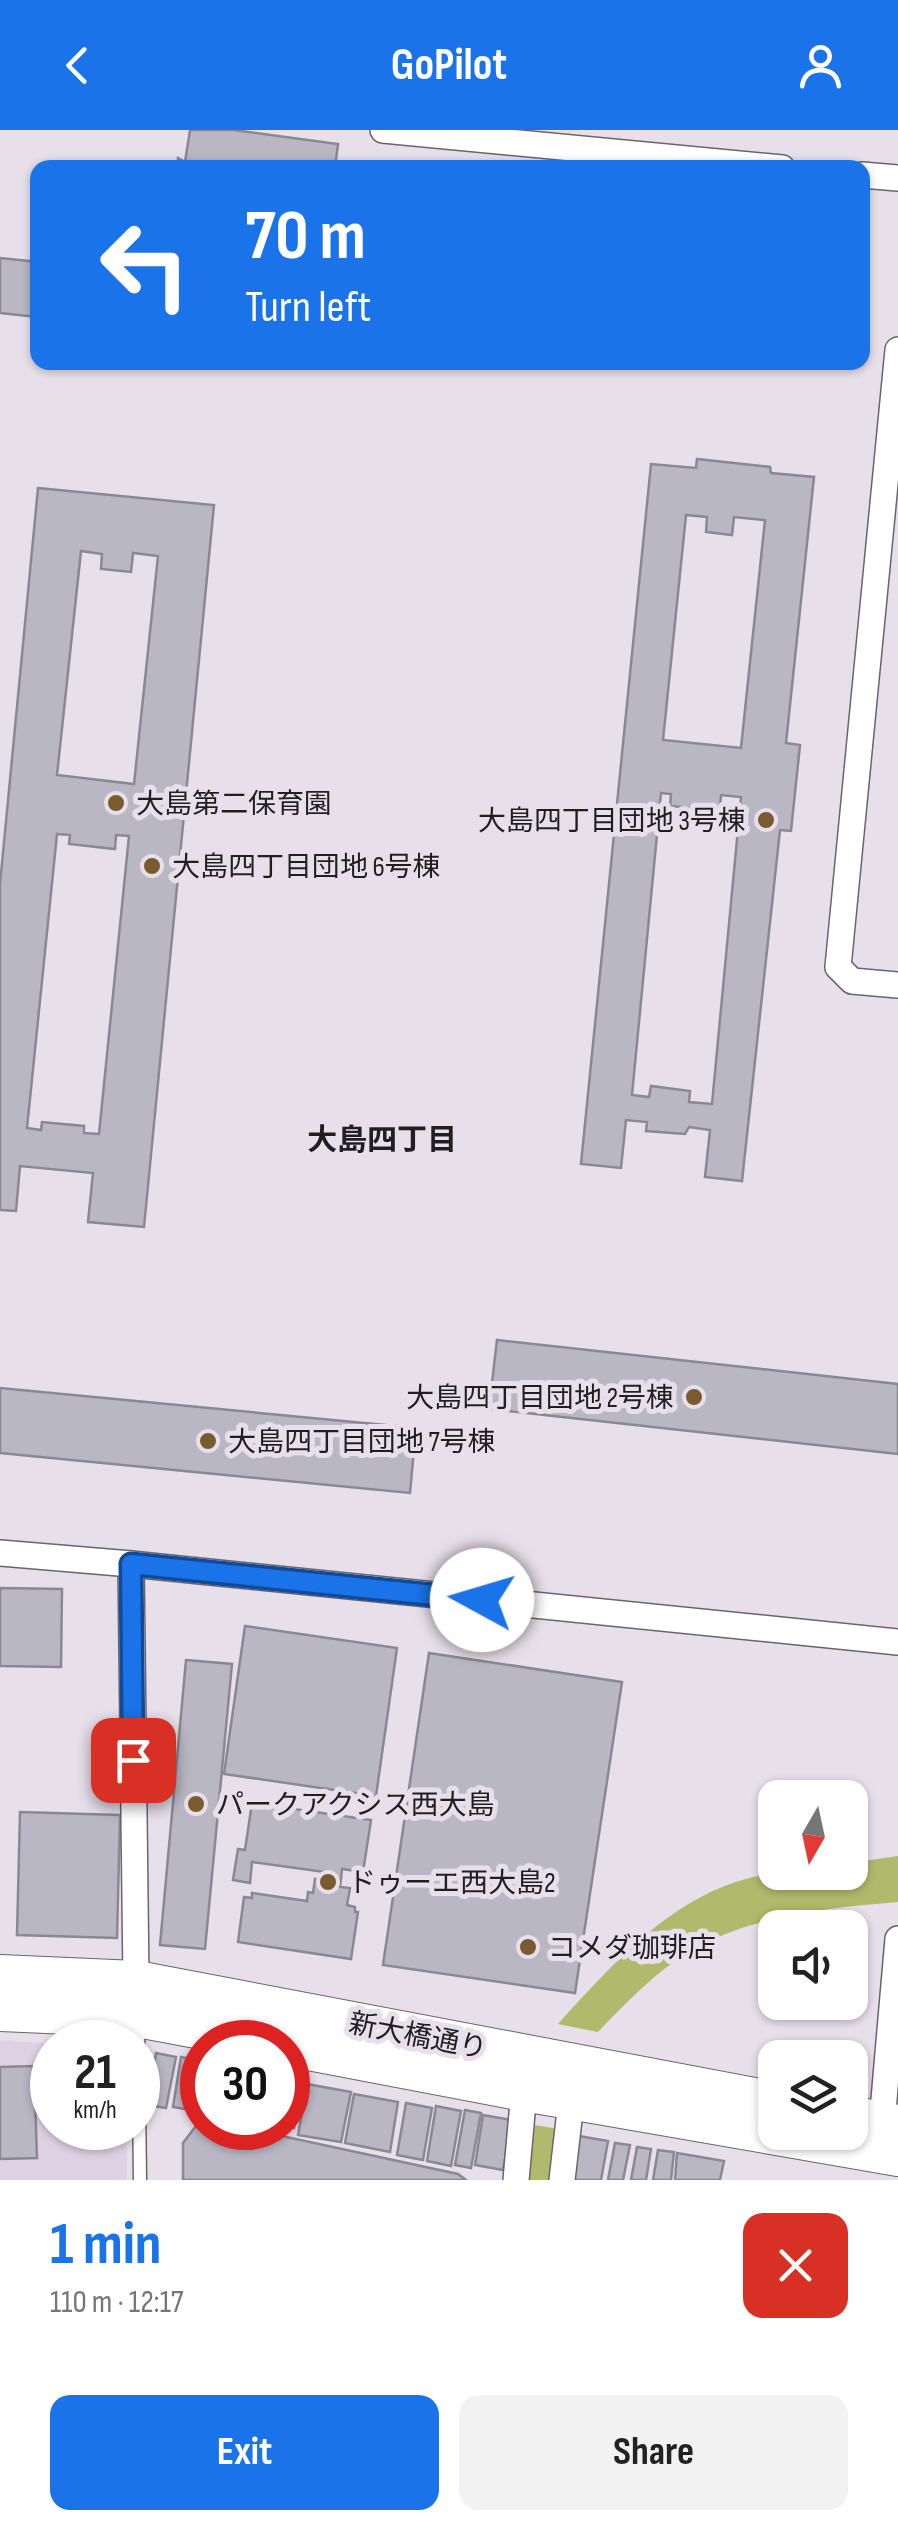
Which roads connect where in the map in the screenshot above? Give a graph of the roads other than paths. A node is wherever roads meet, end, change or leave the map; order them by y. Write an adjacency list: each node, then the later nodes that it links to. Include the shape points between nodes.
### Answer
1 (384, 130): 2 (street)
2 (698, 160)
3 (870, 176): 4 (street)
4 (898, 178)
5 (898, 350): 6 (street, via 838,967 852,981)
6 (898, 985)
7 (0, 1553): 8 (street)
8 (131, 1564): 9 (street); 12 (street)
9 (898, 1642)
10 (898, 1939): 19 (street)
11 (0, 1975): 12 (main road, 新大橋通り)
12 (137, 1999): 13 (main road, 新大橋通り); 14 (main road, 新大橋通り); 16 (main road, 新大橋通り); 20 (lane)
13 (0, 2011)
14 (202, 2020)
15 (310, 2049): 16 (main road, 新大橋通り)
16 (526, 2074): 17 (main road, 新大橋通り); 21 (street)
17 (574, 2082): 18 (main road, 新大橋通り); 19 (main road, 新大橋通り); 22 (street)
18 (758, 2100)
19 (881, 2142)
20 (140, 2180)
21 (516, 2180)
22 (562, 2180)

